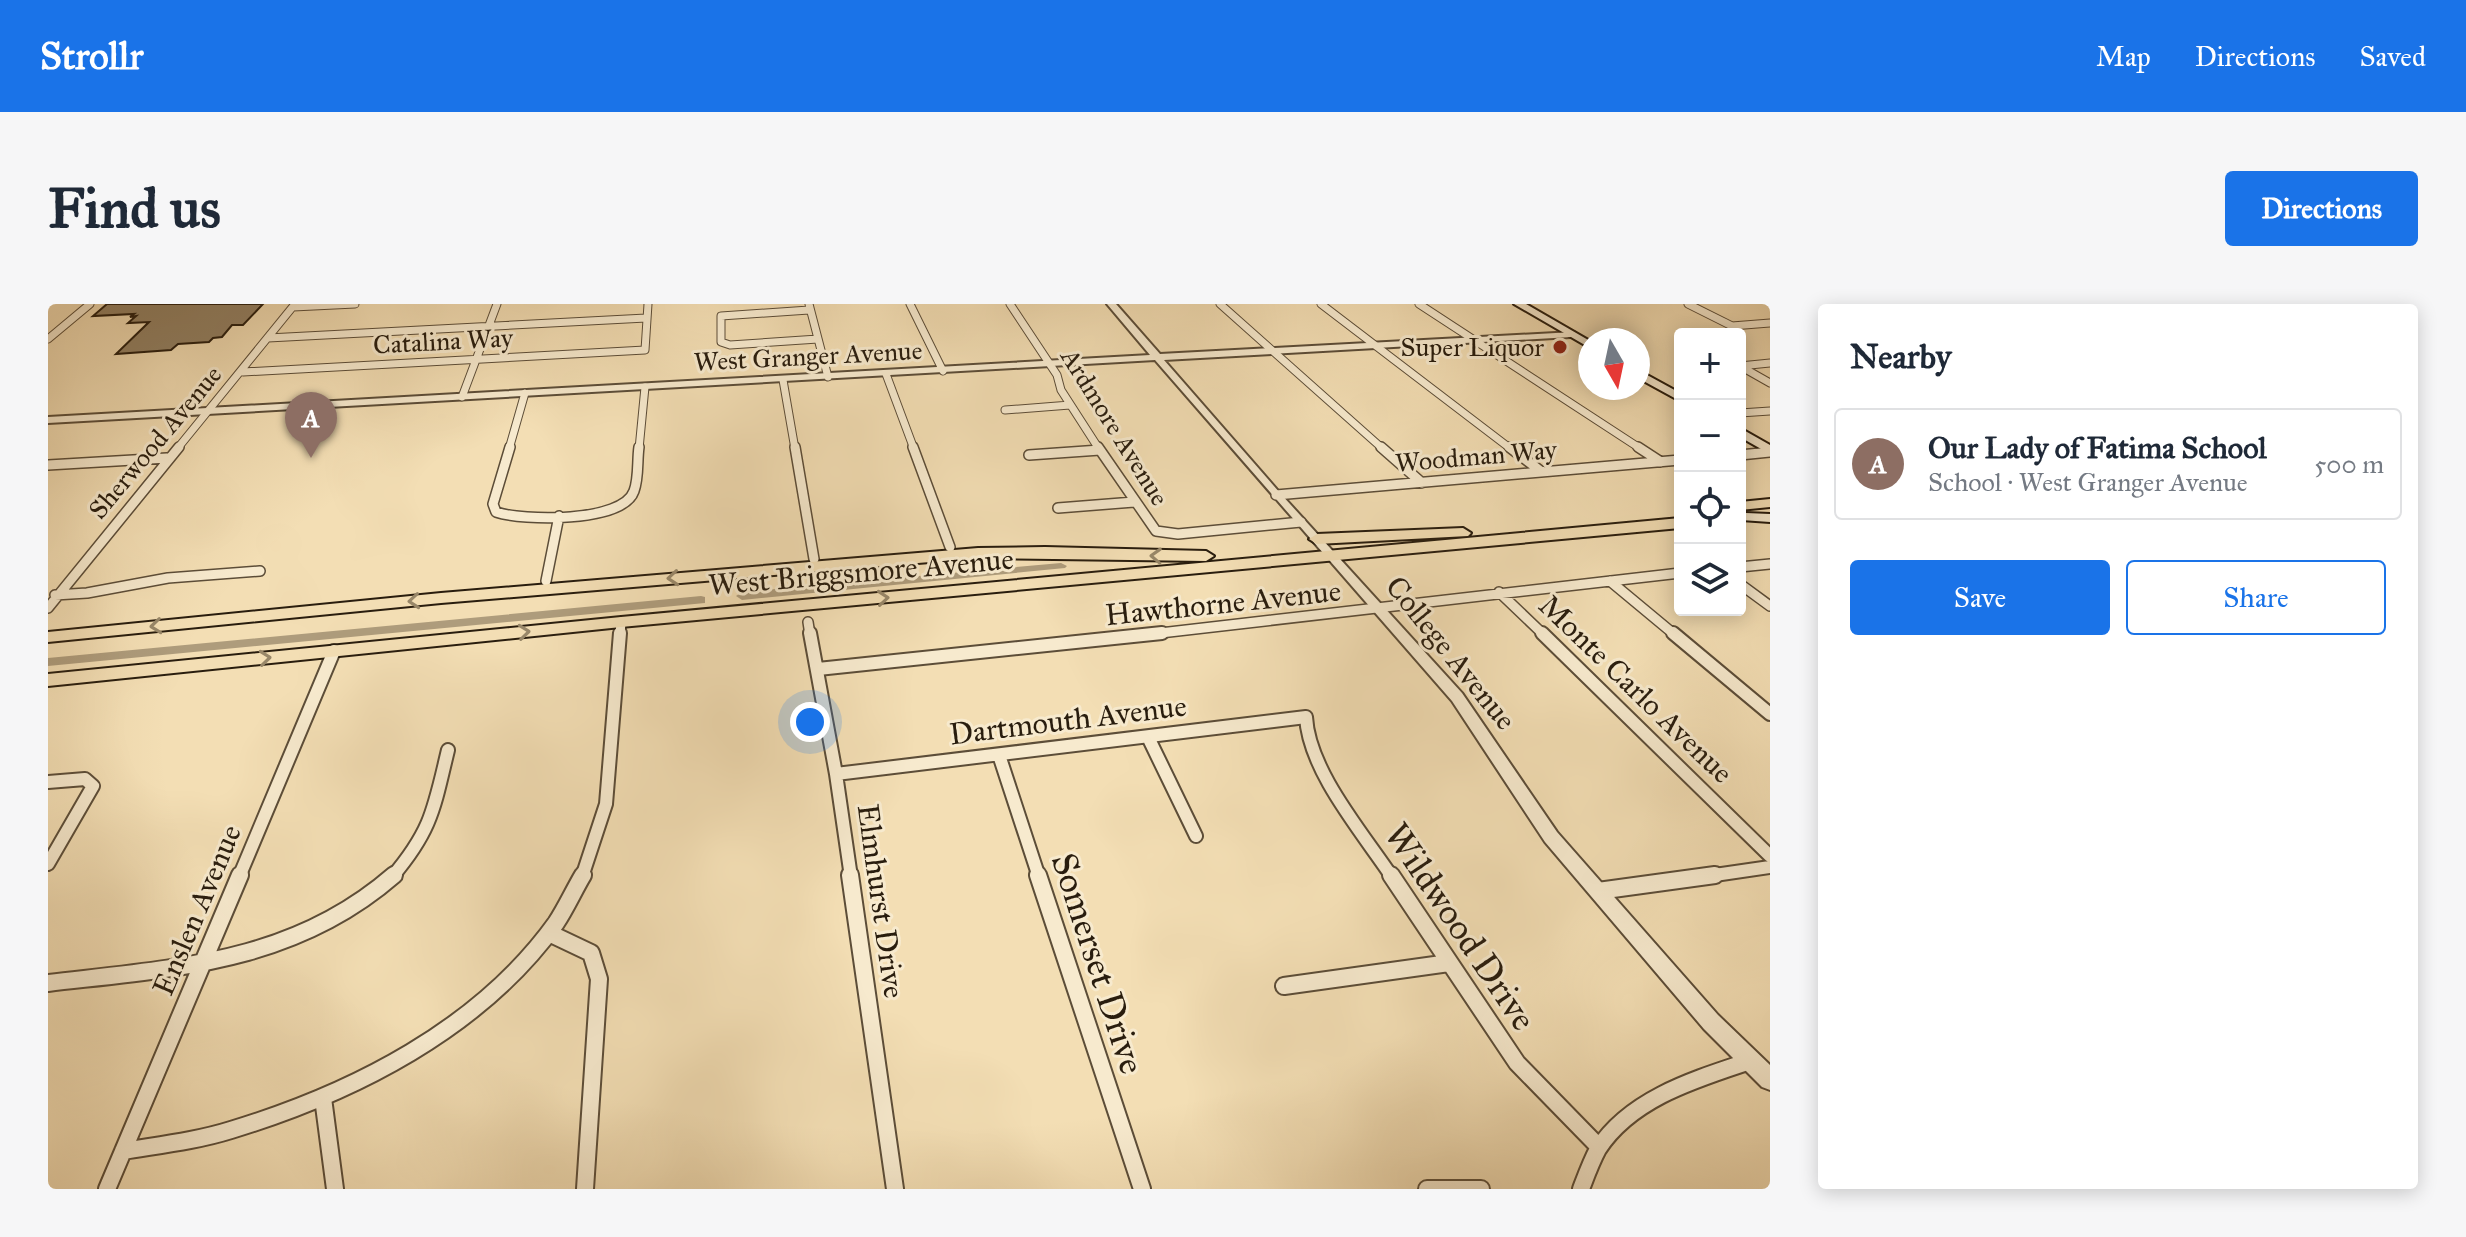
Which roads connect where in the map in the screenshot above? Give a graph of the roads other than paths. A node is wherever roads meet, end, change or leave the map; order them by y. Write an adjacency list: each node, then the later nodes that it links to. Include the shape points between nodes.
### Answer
1 (90, 304): 19 (street)
2 (355, 304): 13 (street)
3 (497, 304): 17 (street)
4 (648, 304): 15 (street)
5 (910, 304): 34 (street)
6 (1010, 304): 31 (street, Ardmore Avenue)
7 (1111, 304): 29 (street)
8 (1220, 304): 27 (street)
9 (1321, 304): 26 (street)
10 (1419, 304): 25 (street)
11 (1519, 304): 20 (main road)
12 (1688, 304): 16 (street, via 1732,326)
13 (294, 305): 21 (street, Sherwood Avenue)
14 (809, 307): 24 (street); 24 (street, via 721,316 721,342)
15 (646, 318): 17 (street); 28 (street, Catalina Way, via 645,350)
16 (1770, 323)
17 (490, 326): 21 (street); 28 (street)
18 (48, 331): 19 (street)
19 (57, 331): 23 (street)
20 (1571, 334): 22 (main road); 25 (street, West Granger Avenue)
21 (268, 338): 35 (street, Sherwood Avenue)
22 (1578, 338)
23 (48, 339)
24 (818, 339): 37 (street)
25 (1474, 341): 26 (street, West Granger Avenue); 58 (street)
26 (1375, 347): 27 (street, West Granger Avenue); 60 (street)
27 (1273, 352): 29 (street, West Granger Avenue); 61 (street)
28 (478, 359): 35 (street, Catalina Way); 44 (street)
29 (1159, 359): 31 (street, West Granger Avenue); 62 (street)
30 (1770, 363): 32 (street)
31 (1051, 365): 34 (street, West Granger Avenue); 45 (street, Ardmore Avenue)
32 (1746, 365)
33 (1746, 369): 40 (street)
34 (943, 371): 36 (street, West Granger Avenue)
35 (243, 372): 48 (street, Sherwood Avenue)
36 (886, 374): 37 (street, West Granger Avenue); 73 (street)
37 (828, 377): 38 (street, West Granger Avenue)
38 (783, 380): 41 (street, West Granger Avenue); 75 (street)
39 (1650, 380): 43 (main road)
40 (1770, 383)
41 (645, 387): 42 (street, West Granger Avenue); 69 (street, via 632,497 611,511)
42 (525, 393): 44 (street, West Granger Avenue); 69 (street, via 493,508 513,519)
43 (1674, 394)
44 (462, 397): 48 (street, West Granger Avenue)
45 (1070, 405): 46 (street); 52 (street, Ardmore Avenue)
46 (1005, 410)
47 (1770, 411): 49 (street)
48 (208, 412): 50 (street, West Granger Avenue); 56 (street, Sherwood Avenue)
49 (1746, 413)
50 (48, 420)
51 (1746, 436): 53 (main road)
52 (1100, 450): 55 (street); 63 (street, Ardmore Avenue)
53 (1770, 451): 54 (street)
54 (1746, 454)
55 (1029, 455)
56 (167, 458): 59 (street); 84 (street, Sherwood Avenue)
57 (1674, 461): 58 (street, Woodman Way)
58 (1661, 462): 60 (street, Woodman Way)
59 (48, 465)
60 (1542, 472): 61 (street, Woodman Way)
61 (1422, 483): 62 (street, Woodman Way)
62 (1276, 495): 71 (street, College Avenue, via 1274,501)
63 (1134, 502): 65 (street); 71 (street, Ardmore Avenue, via 1156,531 1168,534)
64 (1770, 503): 66 (main road)
65 (1058, 508)
66 (1746, 512)
67 (1674, 513): 74 (main road, West Briggsmore Avenue)
68 (1746, 513): 70 (main road)
69 (559, 516): 80 (street)
70 (1770, 516)
71 (1297, 523): 74 (street, College Avenue)
72 (1674, 523): 74 (main road, West Briggsmore Avenue)
73 (950, 547)
74 (1327, 549): 85 (street, College Avenue); 88 (main road, West Briggsmore Avenue, one-way to 74); 90 (main road, West Briggsmore Avenue, one-way to 90, via 1200,557 978,553)
75 (814, 559)
76 (1770, 564): 77 (street)
77 (1746, 566)
78 (260, 571): 84 (street)
79 (1674, 574): 81 (street, Hawthorne Avenue)
80 (546, 581)
81 (1610, 581): 83 (street, Hawthorne Avenue); 94 (street)
82 (1746, 588): 86 (street)
83 (1499, 592): 85 (street, Hawthorne Avenue, via 1403,606); 102 (street, Monte Carlo Avenue)
84 (53, 595): 87 (street, Sherwood Avenue)
85 (1383, 604): 92 (street, Hawthorne Avenue); 105 (street, College Avenue, via 1467,709 1535,816)
86 (1770, 606)
87 (48, 608)
88 (621, 622): 91 (main road, West Briggsmore Avenue, one-way to 88); 106 (street, via 601,833)
89 (808, 622): 92 (street, Elmhurst Drive)
90 (48, 637)
91 (334, 651): 93 (main road, West Briggsmore Avenue, one-way to 91); 108 (street, Enslen Avenue)
92 (818, 669): 99 (street, Elmhurst Drive)
93 (48, 680)
94 (1770, 714)
95 (1306, 717): 96 (street, Dartmouth Avenue); 107 (street, Wildwood Drive, via 1307,736 1325,776)
96 (1148, 737): 98 (street, Dartmouth Avenue); 101 (street)
97 (448, 750): 108 (street, via 423,838 376,891 288,940)
98 (999, 755): 99 (street, Dartmouth Avenue); 120 (street, Somerset Drive)
99 (836, 774): 119 (street, Elmhurst Drive)
100 (48, 782): 103 (street, via 85,779 93,786)
101 (1196, 836)
102 (1770, 856)
103 (48, 864)
104 (1770, 867): 105 (street)
105 (1598, 891): 111 (street, College Avenue)
106 (551, 934): 113 (street, via 452,1024 375,1073); 118 (street, via 591,953 599,979)
107 (1449, 963): 110 (street); 114 (street, Wildwood Drive, via 1531,1080)
108 (202, 965): 109 (street); 115 (street, Enslen Avenue)
109 (48, 983)
110 (1284, 986)
111 (1750, 1061): 112 (street, College Avenue); 114 (street, via 1654,1098)
112 (1770, 1080)
113 (323, 1098): 115 (street, via 229,1131); 117 (street)
114 (1599, 1147): 123 (street)
115 (123, 1151): 116 (street, Enslen Avenue)
116 (107, 1189)
117 (335, 1189)
118 (585, 1189)
119 (895, 1189)
120 (1142, 1189)
121 (1427, 1189): 122 (street)
122 (1481, 1189)
123 (1581, 1189)

